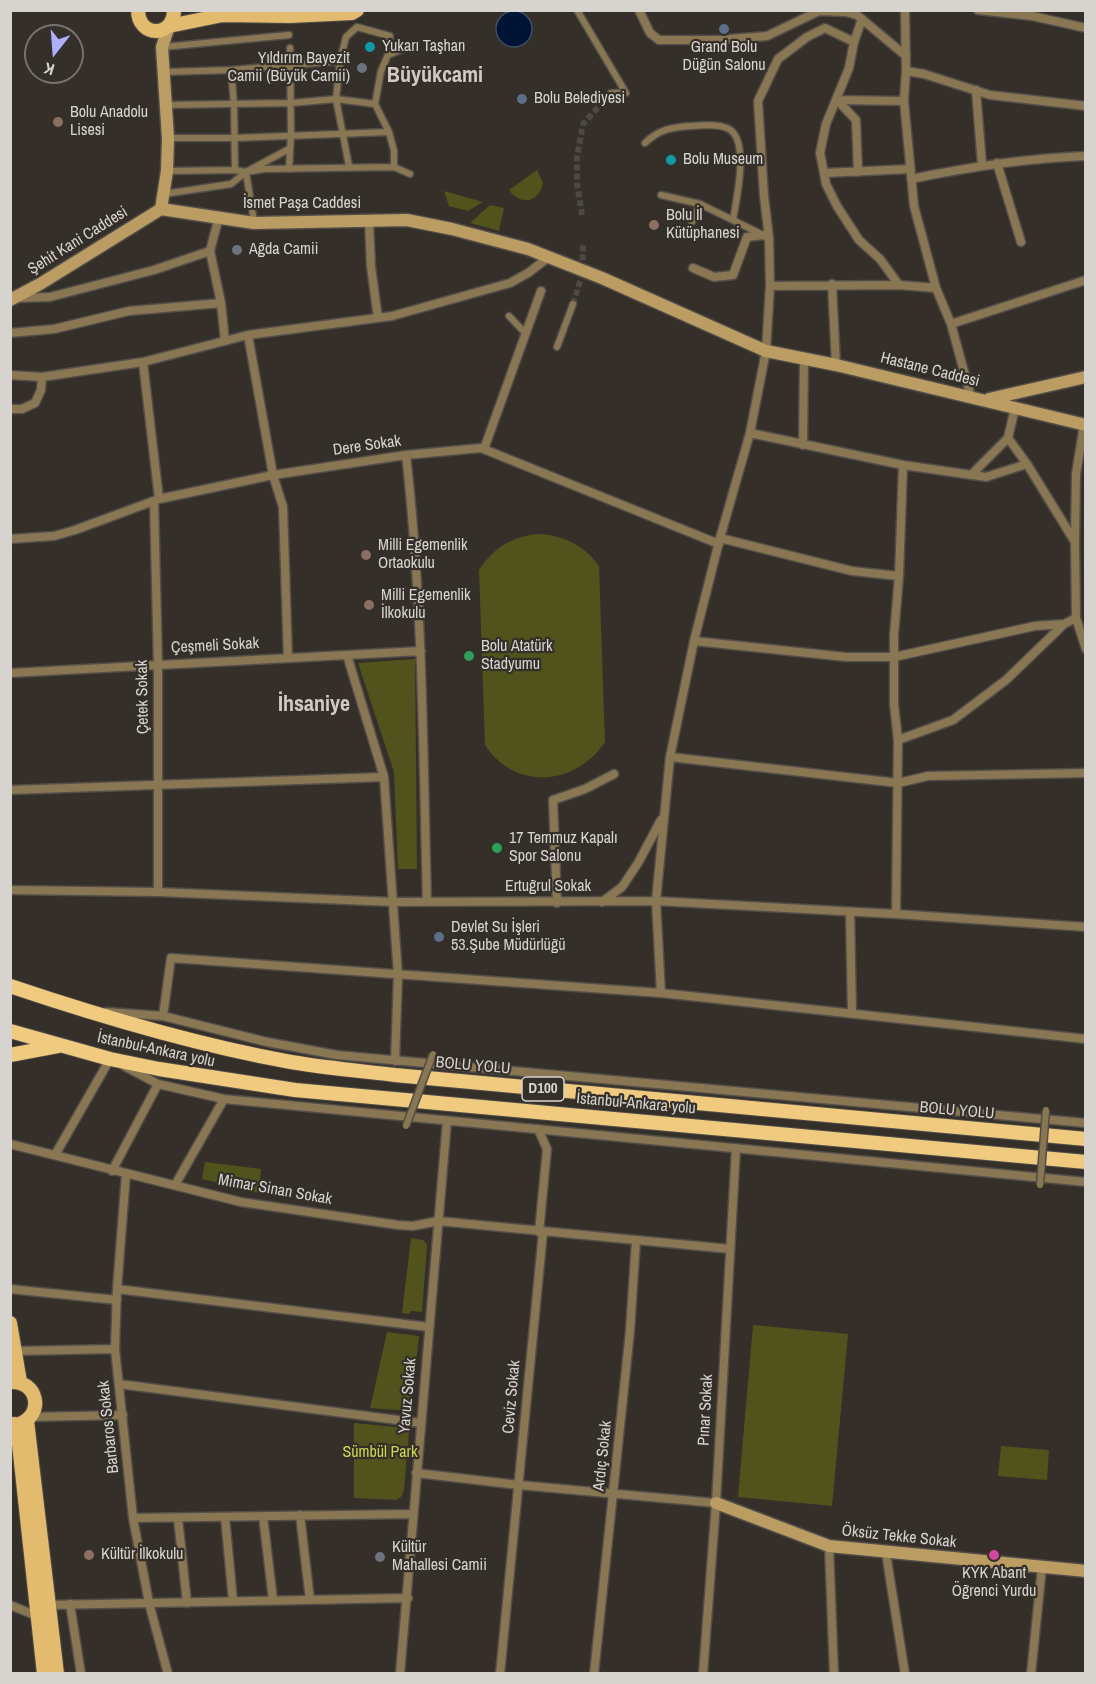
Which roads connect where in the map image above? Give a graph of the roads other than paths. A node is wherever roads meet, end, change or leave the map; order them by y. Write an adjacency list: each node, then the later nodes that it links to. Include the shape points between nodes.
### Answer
1 (128, 10): 15 (main road)
2 (138, 10): 15 (main road)
3 (174, 10): 14 (main road)
4 (357, 10): 12 (main road, via 290,16)
5 (578, 10): 31 (street, via 627,93)
6 (639, 10): 9 (street, via 650,33 659,40 767,36)
7 (905, 10): 24 (street)
8 (978, 10): 17 (street)
9 (819, 11): 10 (street)
10 (828, 11): 11 (street); 16 (street)
11 (848, 11): 13 (street)
12 (222, 13): 14 (main road)
13 (862, 19): 19 (street); 24 (street)
14 (169, 26): 15 (main road, via 154,32); 21 (main road)
15 (144, 27): 21 (main road)
16 (825, 28): 19 (street); 69 (street, via 778,59 758,101)
17 (1086, 28)
18 (289, 35): 21 (street)
19 (854, 42): 33 (street)
20 (413, 45): 23 (street)
21 (162, 47): 29 (main road)
22 (290, 48): 26 (street)
23 (388, 55): 25 (street, via 390,36 357,27 346,37); 37 (street)
24 (906, 56): 28 (street)
25 (340, 61): 26 (street); 32 (street)
26 (290, 65): 27 (street); 35 (street)
27 (231, 70): 29 (street); 36 (street)
28 (906, 71): 30 (street); 34 (street)
29 (165, 72): 38 (main road)
30 (976, 90): 39 (street); 49 (street)
31 (611, 93)
32 (336, 99): 35 (street); 37 (street); 41 (street)
33 (837, 100): 34 (street); 56 (street, via 856,120); 57 (street, via 826,124 820,153)
34 (904, 101): 59 (street)
35 (291, 103): 36 (street); 42 (street)
36 (234, 104): 38 (street); 44 (street)
37 (375, 104): 40 (street)
38 (165, 105): 43 (main road)
39 (1086, 106)
40 (389, 132): 41 (street); 51 (street)
41 (343, 134): 42 (street); 50 (street)
42 (291, 135): 44 (street); 46 (street)
43 (168, 138): 44 (street); 54 (main road)
44 (235, 138): 53 (street)
45 (645, 143): 65 (street, via 663,129 673,127 729,128 735,134 740,164)
46 (289, 149): 52 (street); 55 (street)
47 (1086, 156): 48 (street)
48 (997, 163): 49 (street); 70 (street)
49 (982, 165): 59 (street)
50 (349, 166): 51 (street); 52 (street)
51 (394, 166): 58 (street)
52 (289, 169): 55 (street)
53 (235, 170): 54 (street); 55 (street)
54 (167, 171): 60 (main road)
55 (246, 172): 60 (street, via 231,184); 68 (street)
56 (858, 172): 57 (street); 59 (street)
57 (824, 173): 76 (street, via 837,206 859,240 880,259)
58 (410, 174)
59 (910, 174): 78 (street, via 914,206)
60 (164, 194): 63 (main road)
61 (661, 195): 62 (street)
62 (700, 204): 65 (street); 67 (street)
63 (161, 209): 64 (main road, İsmet Paşa Caddesi); 80 (main road, Şehit Kani Caddesi)
64 (219, 217): 68 (main road, İsmet Paşa Caddesi); 71 (street)
65 (733, 220): 69 (street)
66 (369, 221): 68 (main road, İsmet Paşa Caddesi); 72 (main road, İsmet Paşa Caddesi, via 407,220); 84 (street)
67 (692, 222)
68 (254, 223)
69 (767, 236): 73 (street, via 747,237 733,275 714,277); 77 (street)
70 (1021, 242)
71 (210, 251): 80 (street, via 50,297); 81 (street)
72 (549, 257): 84 (street, via 510,283); 91 (main road, Hastane Caddesi)
73 (693, 268)
74 (1086, 280): 85 (street)
75 (832, 284): 76 (street); 77 (street); 94 (street)
76 (899, 285): 78 (street)
77 (770, 286): 91 (street)
78 (936, 288): 85 (street)
79 (542, 291): 87 (street)
80 (13, 299)
81 (220, 303): 86 (street, via 129,311 54,329); 89 (street)
82 (573, 304): 90 (street)
83 (509, 316): 87 (street)
84 (378, 318): 88 (street)
85 (951, 324): 99 (street)
86 (10, 333)
87 (526, 334): 107 (street)
88 (248, 335): 89 (street); 112 (street)
89 (225, 341): 93 (street)
90 (557, 347)
91 (766, 351): 92 (main road, Hastane Caddesi); 104 (street)
92 (804, 360): 94 (main road, Hastane Caddesi); 106 (street)
93 (143, 362): 97 (street); 113 (street, Çetek Sokak)
94 (836, 365): 99 (main road, Hastane Caddesi)
95 (10, 375): 97 (street)
96 (1086, 376): 98 (main road, Hastane Caddesi)
97 (42, 377): 102 (street, via 35,404)
98 (1030, 390): 100 (main road, Hastane Caddesi); 101 (main road, via 1018,399)
99 (971, 397): 100 (main road, Hastane Caddesi)
100 (984, 400): 101 (main road)
101 (1015, 408): 103 (main road); 105 (street)
102 (10, 409)
103 (1085, 425): 116 (street, via 1076,474)
104 (750, 433): 106 (street); 115 (street)
105 (1008, 438): 109 (street); 111 (street)
106 (802, 445): 110 (street)
107 (484, 449): 108 (street, Dere Sokak); 115 (street, Dere Sokak)
108 (406, 455): 112 (street, Dere Sokak); 122 (street)
109 (1027, 464): 111 (street, via 986,477); 116 (street)
110 (903, 465): 111 (street); 117 (street)
111 (972, 475)
112 (273, 476): 113 (street, Dere Sokak); 125 (street, via 283,507)
113 (156, 500): 114 (street, Dere Sokak, via 54,536); 126 (street, Çetek Sokak)
114 (10, 539)
115 (719, 541): 117 (street, Dere Sokak, via 852,571); 120 (street)
116 (1075, 542): 118 (street)
117 (899, 576): 124 (street)
118 (1076, 618): 119 (street); 121 (street)
119 (1064, 624): 124 (street, via 1035,626); 128 (street, via 1006,680 953,720)
120 (694, 641): 124 (street, via 846,657); 129 (street)
121 (1085, 643)
122 (421, 651): 123 (street, Çeşmeli Sokak); 140 (street)
123 (347, 655): 125 (street, Çeşmeli Sokak); 132 (street)
124 (894, 657): 128 (street)
125 (288, 658): 126 (street, Çeşmeli Sokak)
126 (158, 665): 127 (street, Çeşmeli Sokak); 134 (street, Çetek Sokak)
127 (10, 673)
128 (898, 740): 133 (street)
129 (670, 757): 133 (street); 136 (street)
130 (1086, 773): 133 (street, via 928,776)
131 (614, 774): 143 (street, via 553,800)
132 (384, 777): 134 (street); 139 (street)
133 (898, 783): 145 (street)
134 (159, 786): 135 (street); 138 (street, Çetek Sokak)
135 (10, 790)
136 (663, 814): 141 (street, via 622,887); 142 (street)
137 (10, 891): 138 (street, Ertuğrul Sokak)
138 (158, 892): 139 (street, Ertuğrul Sokak)
139 (393, 902): 140 (street, Ertuğrul Sokak); 147 (street)
140 (427, 902): 143 (street, Ertuğrul Sokak)
141 (602, 902): 142 (street, Ertuğrul Sokak); 143 (street, Ertuğrul Sokak)
142 (656, 902): 144 (street, Ertuğrul Sokak); 149 (street)
143 (557, 903)
144 (850, 912): 145 (street, Ertuğrul Sokak); 151 (street)
145 (896, 914): 146 (street, Ertuğrul Sokak)
146 (1086, 927)
147 (398, 975): 149 (street); 152 (street, via 171,958); 159 (street)
148 (10, 986): 150 (highway, BOLU YOLU / D100)
149 (661, 993): 151 (street)
150 (89, 1011): 152 (street); 167 (highway, BOLU YOLU / D100, via 148,1030 294,1063)
151 (852, 1013): 154 (street)
152 (163, 1016): 159 (street, via 295,1048)
153 (10, 1031): 155 (highway, İstanbul-Ankara yolu / D100)
154 (1086, 1039)
155 (62, 1045): 157 (highway); 158 (highway, İstanbul-Ankara yolu / D100)
156 (433, 1054): 165 (street, bridge)
157 (10, 1055)
158 (110, 1059): 160 (street); 170 (street); 171 (highway, İstanbul-Ankara yolu / D100, via 295,1090)
159 (395, 1061): 164 (street)
160 (158, 1084): 161 (street); 172 (street)
161 (224, 1099): 163 (street); 175 (street)
162 (1046, 1110): 176 (street, bridge)
163 (447, 1121): 166 (street); 177 (street, Yavuz Sokak)
164 (1086, 1123)
165 (406, 1126)
166 (538, 1129): 169 (street); 178 (street, Ceviz Sokak, via 547,1149)
167 (1086, 1139)
168 (10, 1144): 170 (street, Mimar Sinan Sokak)
169 (736, 1148): 174 (street); 180 (street, Pınar Sokak)
170 (55, 1155): 172 (street, Mimar Sinan Sokak)
171 (1086, 1162)
172 (112, 1171): 173 (street, Mimar Sinan Sokak)
173 (126, 1174): 175 (street, Mimar Sinan Sokak); 182 (street, Barbaros Sokak)
174 (1086, 1182)
175 (175, 1185): 177 (street, Mimar Sinan Sokak, via 241,1202 398,1225)
176 (1040, 1185)
177 (438, 1221): 178 (street, Mimar Sinan Sokak); 185 (street, Yavuz Sokak)
178 (541, 1232): 179 (street, Mimar Sinan Sokak); 194 (street, Ceviz Sokak)
179 (636, 1241): 180 (street, Mimar Sinan Sokak); 195 (street, Ardıç Sokak)
180 (730, 1249): 196 (street, Pınar Sokak)
181 (10, 1289): 183 (street)
182 (117, 1289): 183 (street, Barbaros Sokak); 185 (street)
183 (117, 1299): 186 (street, Barbaros Sokak)
184 (10, 1323): 187 (main road)
185 (429, 1327): 192 (street, Yavuz Sokak)
186 (115, 1348): 187 (street); 189 (street, Barbaros Sokak)
187 (14, 1351): 188 (main road)
188 (15, 1382): 191 (main road, via 27,1385 35,1396 35,1411)
189 (119, 1384): 190 (street, Barbaros Sokak); 192 (street)
190 (123, 1415): 191 (street); 201 (street, Barbaros Sokak)
191 (21, 1421): 215 (main road); 216 (main road, via 19,1444)
192 (421, 1423): 193 (street, Yavuz Sokak)
193 (416, 1473): 194 (street); 197 (street, Yavuz Sokak)
194 (519, 1485): 195 (street); 222 (street, Ceviz Sokak)
195 (615, 1494): 196 (street); 223 (street, Ardıç Sokak)
196 (716, 1503): 203 (main road, Öksüz Tekke Sokak); 224 (street, Pınar Sokak)
197 (413, 1514): 198 (street); 207 (street, Yavuz Sokak)
198 (300, 1515): 199 (street); 208 (street)
199 (263, 1516): 200 (street); 209 (street)
200 (225, 1517): 202 (street); 210 (street)
201 (133, 1518): 202 (street); 211 (street, Barbaros Sokak)
202 (178, 1518): 212 (street)
203 (829, 1546): 204 (main road, Öksüz Tekke Sokak); 225 (street)
204 (886, 1553): 205 (main road, Öksüz Tekke Sokak); 226 (street)
205 (1042, 1567): 206 (main road, Öksüz Tekke Sokak); 227 (street)
206 (1086, 1571)
207 (408, 1598): 208 (street); 221 (street, Yavuz Sokak)
208 (310, 1599): 209 (street)
209 (273, 1600): 210 (street)
210 (233, 1601): 212 (street)
211 (149, 1603): 212 (street); 213 (street); 220 (street, Barbaros Sokak)
212 (188, 1603)
213 (70, 1604): 215 (street); 219 (street)
214 (10, 1605): 216 (street)
215 (48, 1605): 218 (main road)
216 (37, 1616): 217 (main road)
217 (45, 1674)
218 (57, 1674)
219 (81, 1674)
220 (168, 1674)
221 (400, 1674)
222 (500, 1674)
223 (594, 1674)
224 (703, 1674)
225 (834, 1674)
226 (905, 1674)
227 (1031, 1674)

